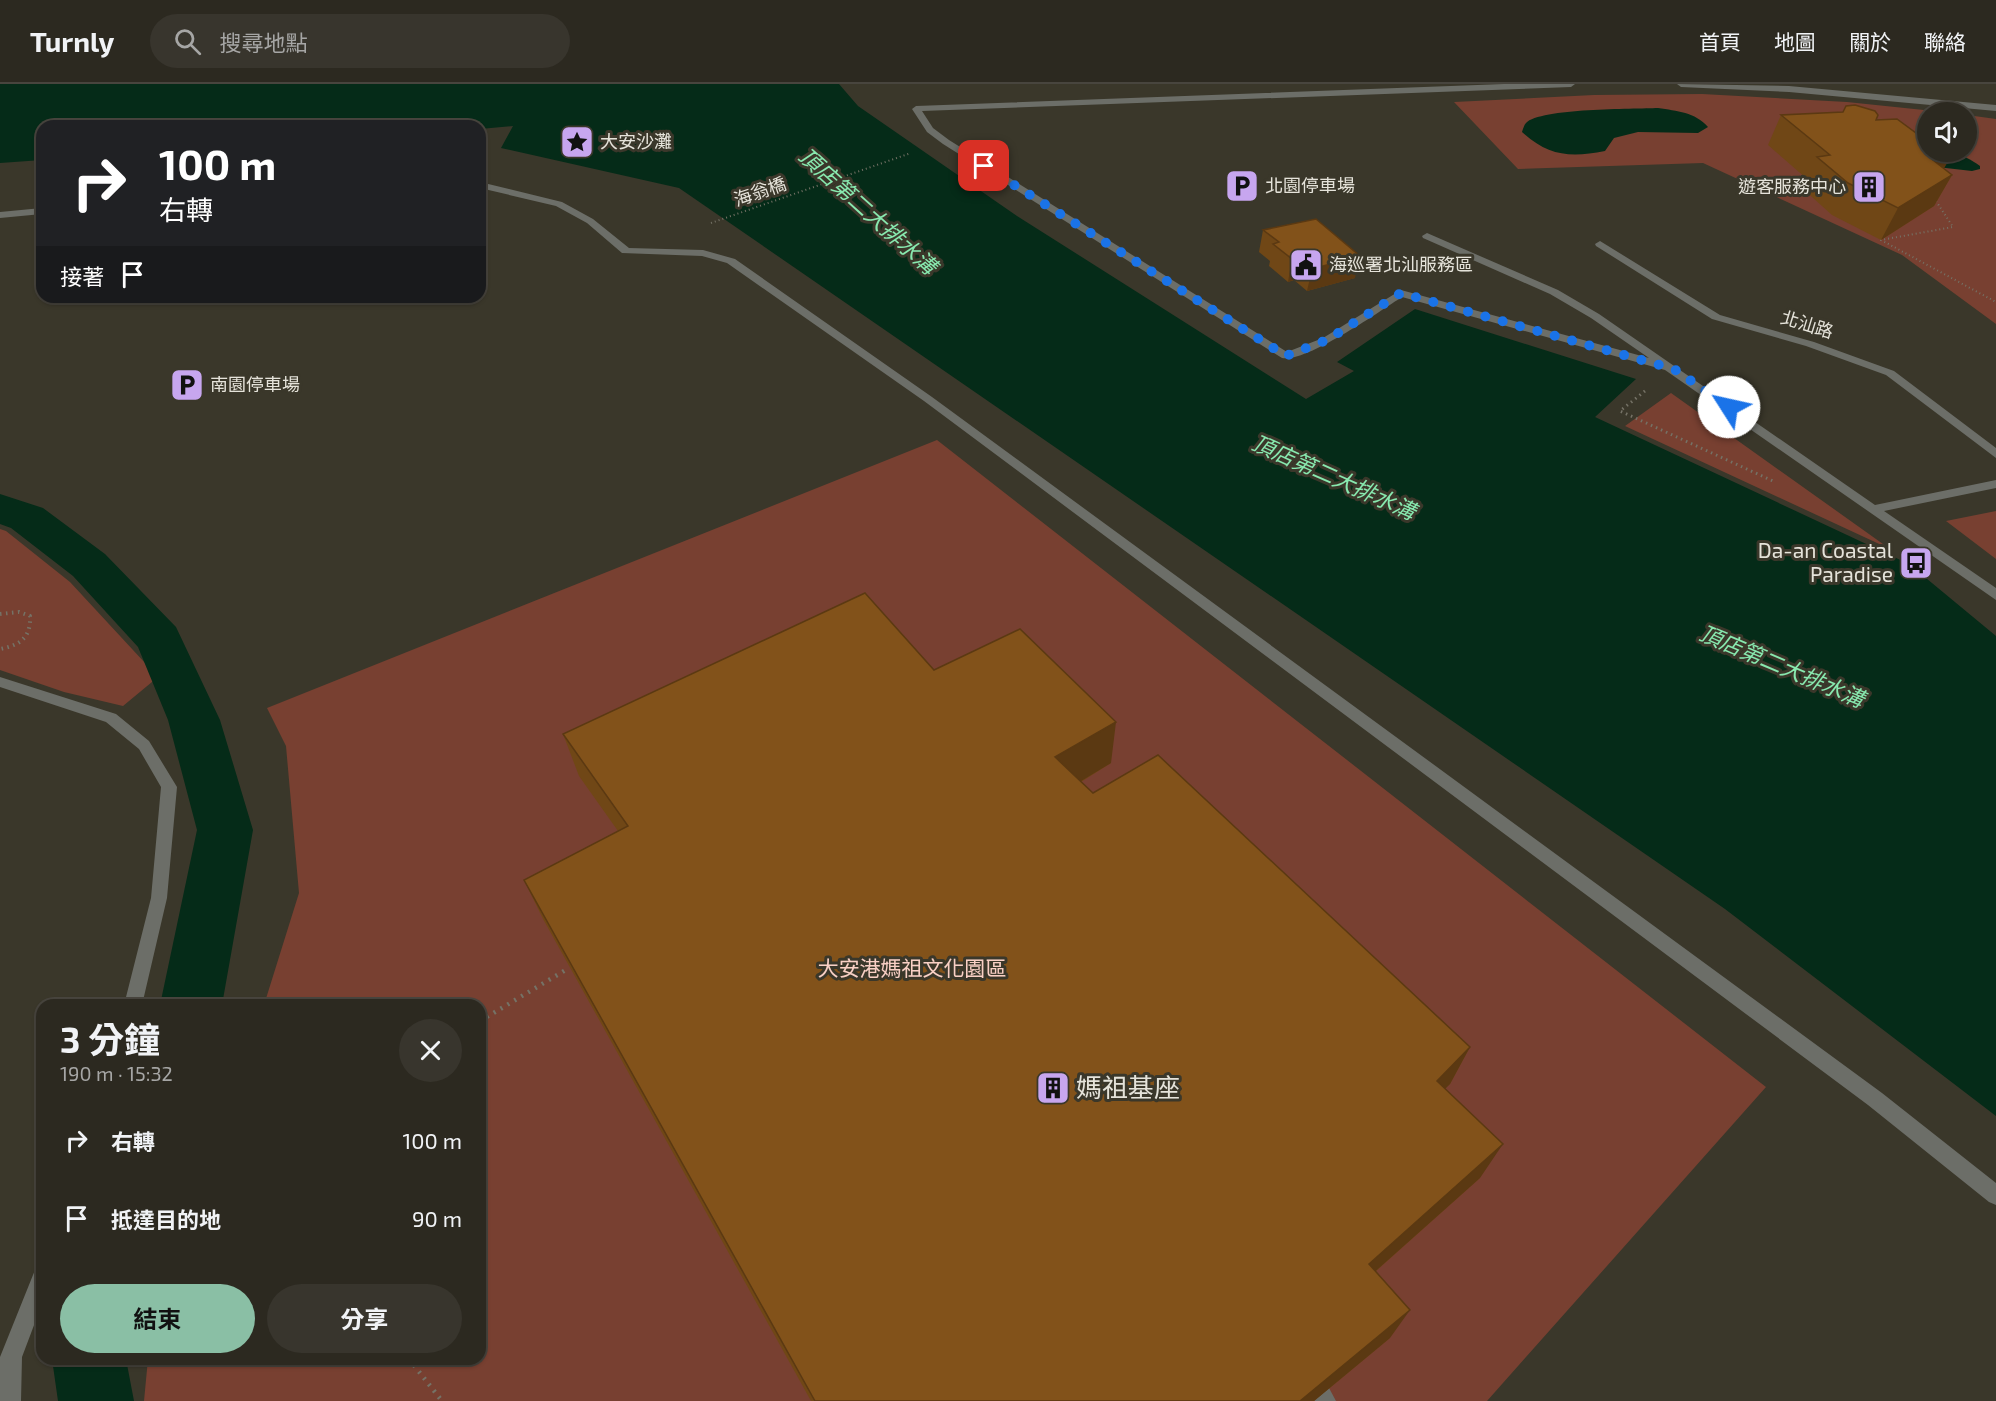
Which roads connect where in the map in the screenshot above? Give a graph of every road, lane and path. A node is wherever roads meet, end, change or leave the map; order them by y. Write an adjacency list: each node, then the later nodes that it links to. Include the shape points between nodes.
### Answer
1 (1571, 84): 13 (street, via 916,110 930,130 946,142 1286,356 1327,340 1401,293)
2 (1681, 84): 3 (street, via 1789,88)
3 (1996, 108)
4 (921, 150): 9 (path, 海翁橋)
5 (486, 186): 25 (street, via 559,204 590,221 626,251 703,253 731,261 937,406 1865,1092)
6 (1936, 201): 12 (path, via 1953,227 1881,240)
7 (36, 212): 8 (street)
8 (0, 215)
9 (709, 224)
10 (1427, 236): 13 (street, via 1554,292)
11 (1600, 244): 14 (street, 北汕路, via 1716,317 1810,344 1890,373)
12 (1996, 302)
13 (1674, 369): 15 (path, via 1620,411); 17 (street)
14 (1996, 454)
15 (1777, 482)
16 (1996, 484): 17 (street)
17 (1874, 509): 18 (street)
18 (1996, 595)
19 (0, 614): 20 (path, via 24,612 30,616 31,626 31,633 24,640)
20 (0, 649)
21 (0, 682): 23 (street, via 111,718 144,745 169,787 159,898)
22 (569, 968): 24 (path)
23 (134, 999)
24 (486, 1017)
25 (1996, 1195)
26 (36, 1292): 27 (street)
27 (11, 1357): 29 (street); 30 (street)
28 (414, 1365): 31 (path)
29 (0, 1375)
30 (10, 1401)
31 (442, 1401)

